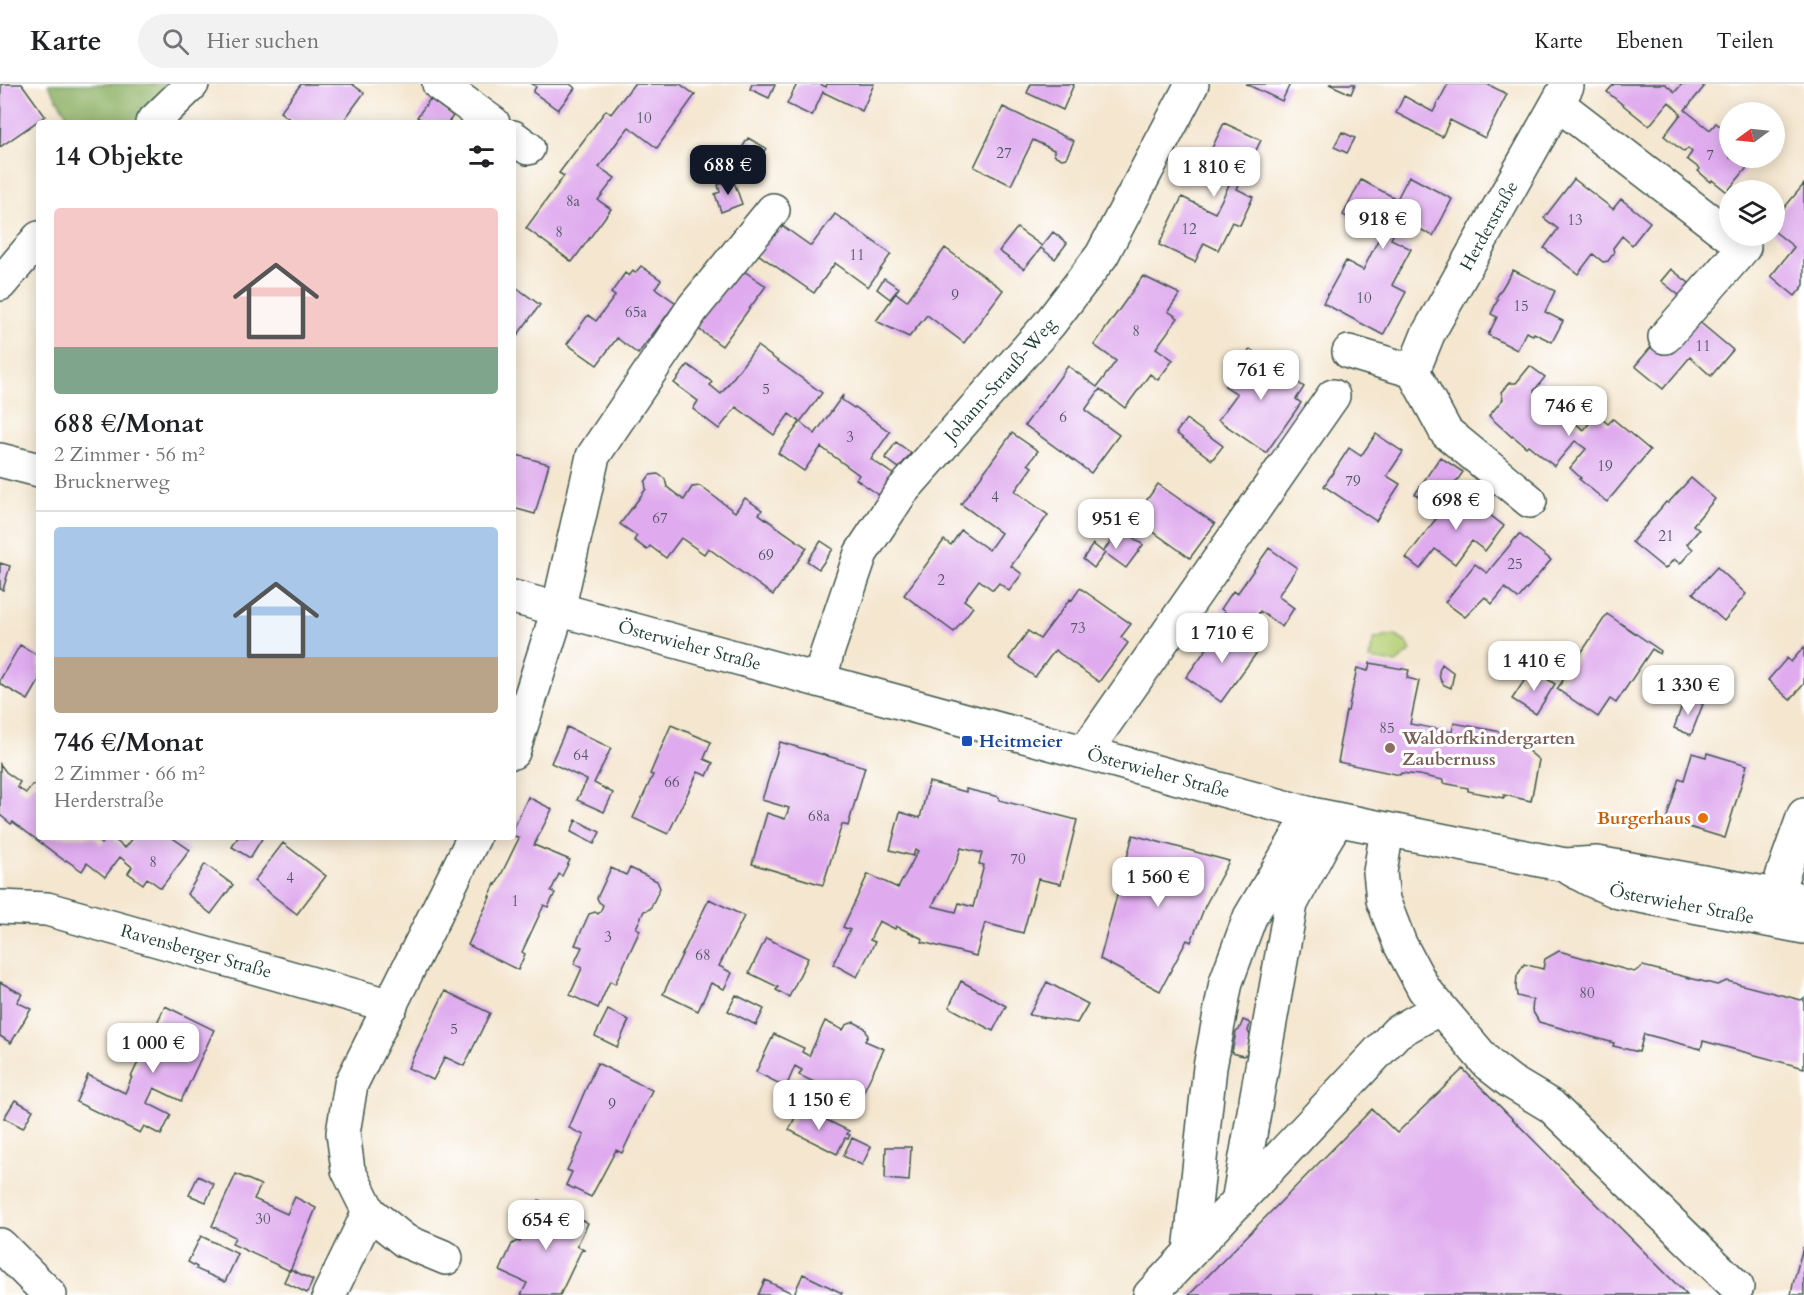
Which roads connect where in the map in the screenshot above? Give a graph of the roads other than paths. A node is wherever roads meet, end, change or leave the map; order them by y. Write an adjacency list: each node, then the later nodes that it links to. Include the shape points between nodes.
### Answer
1 (192, 84): 5 (street)
2 (439, 84): 6 (street)
3 (1192, 84): 19 (street, Johann-Strauß-Weg, via 1102,255 1050,322 902,491 861,553)
4 (1563, 94): 10 (street, via 1744,247); 12 (street, Herderstraße, via 1428,334)
5 (155, 120)
6 (489, 120)
7 (773, 210): 18 (street, via 693,308 593,456)
8 (36, 242): 9 (street)
9 (0, 284)
10 (1665, 337)
11 (1349, 352): 12 (street)
12 (1413, 372): 16 (street, via 1446,432)
13 (1333, 396): 21 (street)
14 (0, 460): 15 (street)
15 (36, 469)
16 (1530, 501)
17 (516, 598): 18 (street, Österwieher Straße)
18 (558, 610): 19 (street, Österwieher Straße); 20 (street)
19 (820, 680): 21 (street, Österwieher Straße)
20 (516, 743)
21 (1085, 752): 23 (street, Österwieher Straße)
22 (1804, 815): 26 (street)
23 (1324, 817): 24 (street, Österwieher Straße); 31 (street, via 1291,904); 34 (street, via 1250,917 1226,982 1210,1067)
24 (1387, 830): 26 (street, Österwieher Straße, via 1565,865 1619,892); 30 (street, via 1380,872 1383,900 1400,944 1424,989)
25 (473, 840): 29 (street)
26 (1784, 905): 28 (street, Österwieher Straße)
27 (0, 907): 29 (street, Ravensberger Straße, via 47,909)
28 (1804, 927)
29 (390, 1006): 32 (street, via 351,1084 343,1133 348,1170)
30 (1440, 1008): 31 (street, via 1397,1032); 36 (street, via 1488,1064 1551,1106)
31 (1238, 1202): 34 (street)
32 (369, 1212): 35 (street, via 405,1241); 38 (street)
33 (0, 1245): 37 (street)
34 (1190, 1252): 39 (street)
35 (446, 1258)
36 (1737, 1287)
37 (50, 1295)
38 (329, 1295)
39 (1150, 1295)

